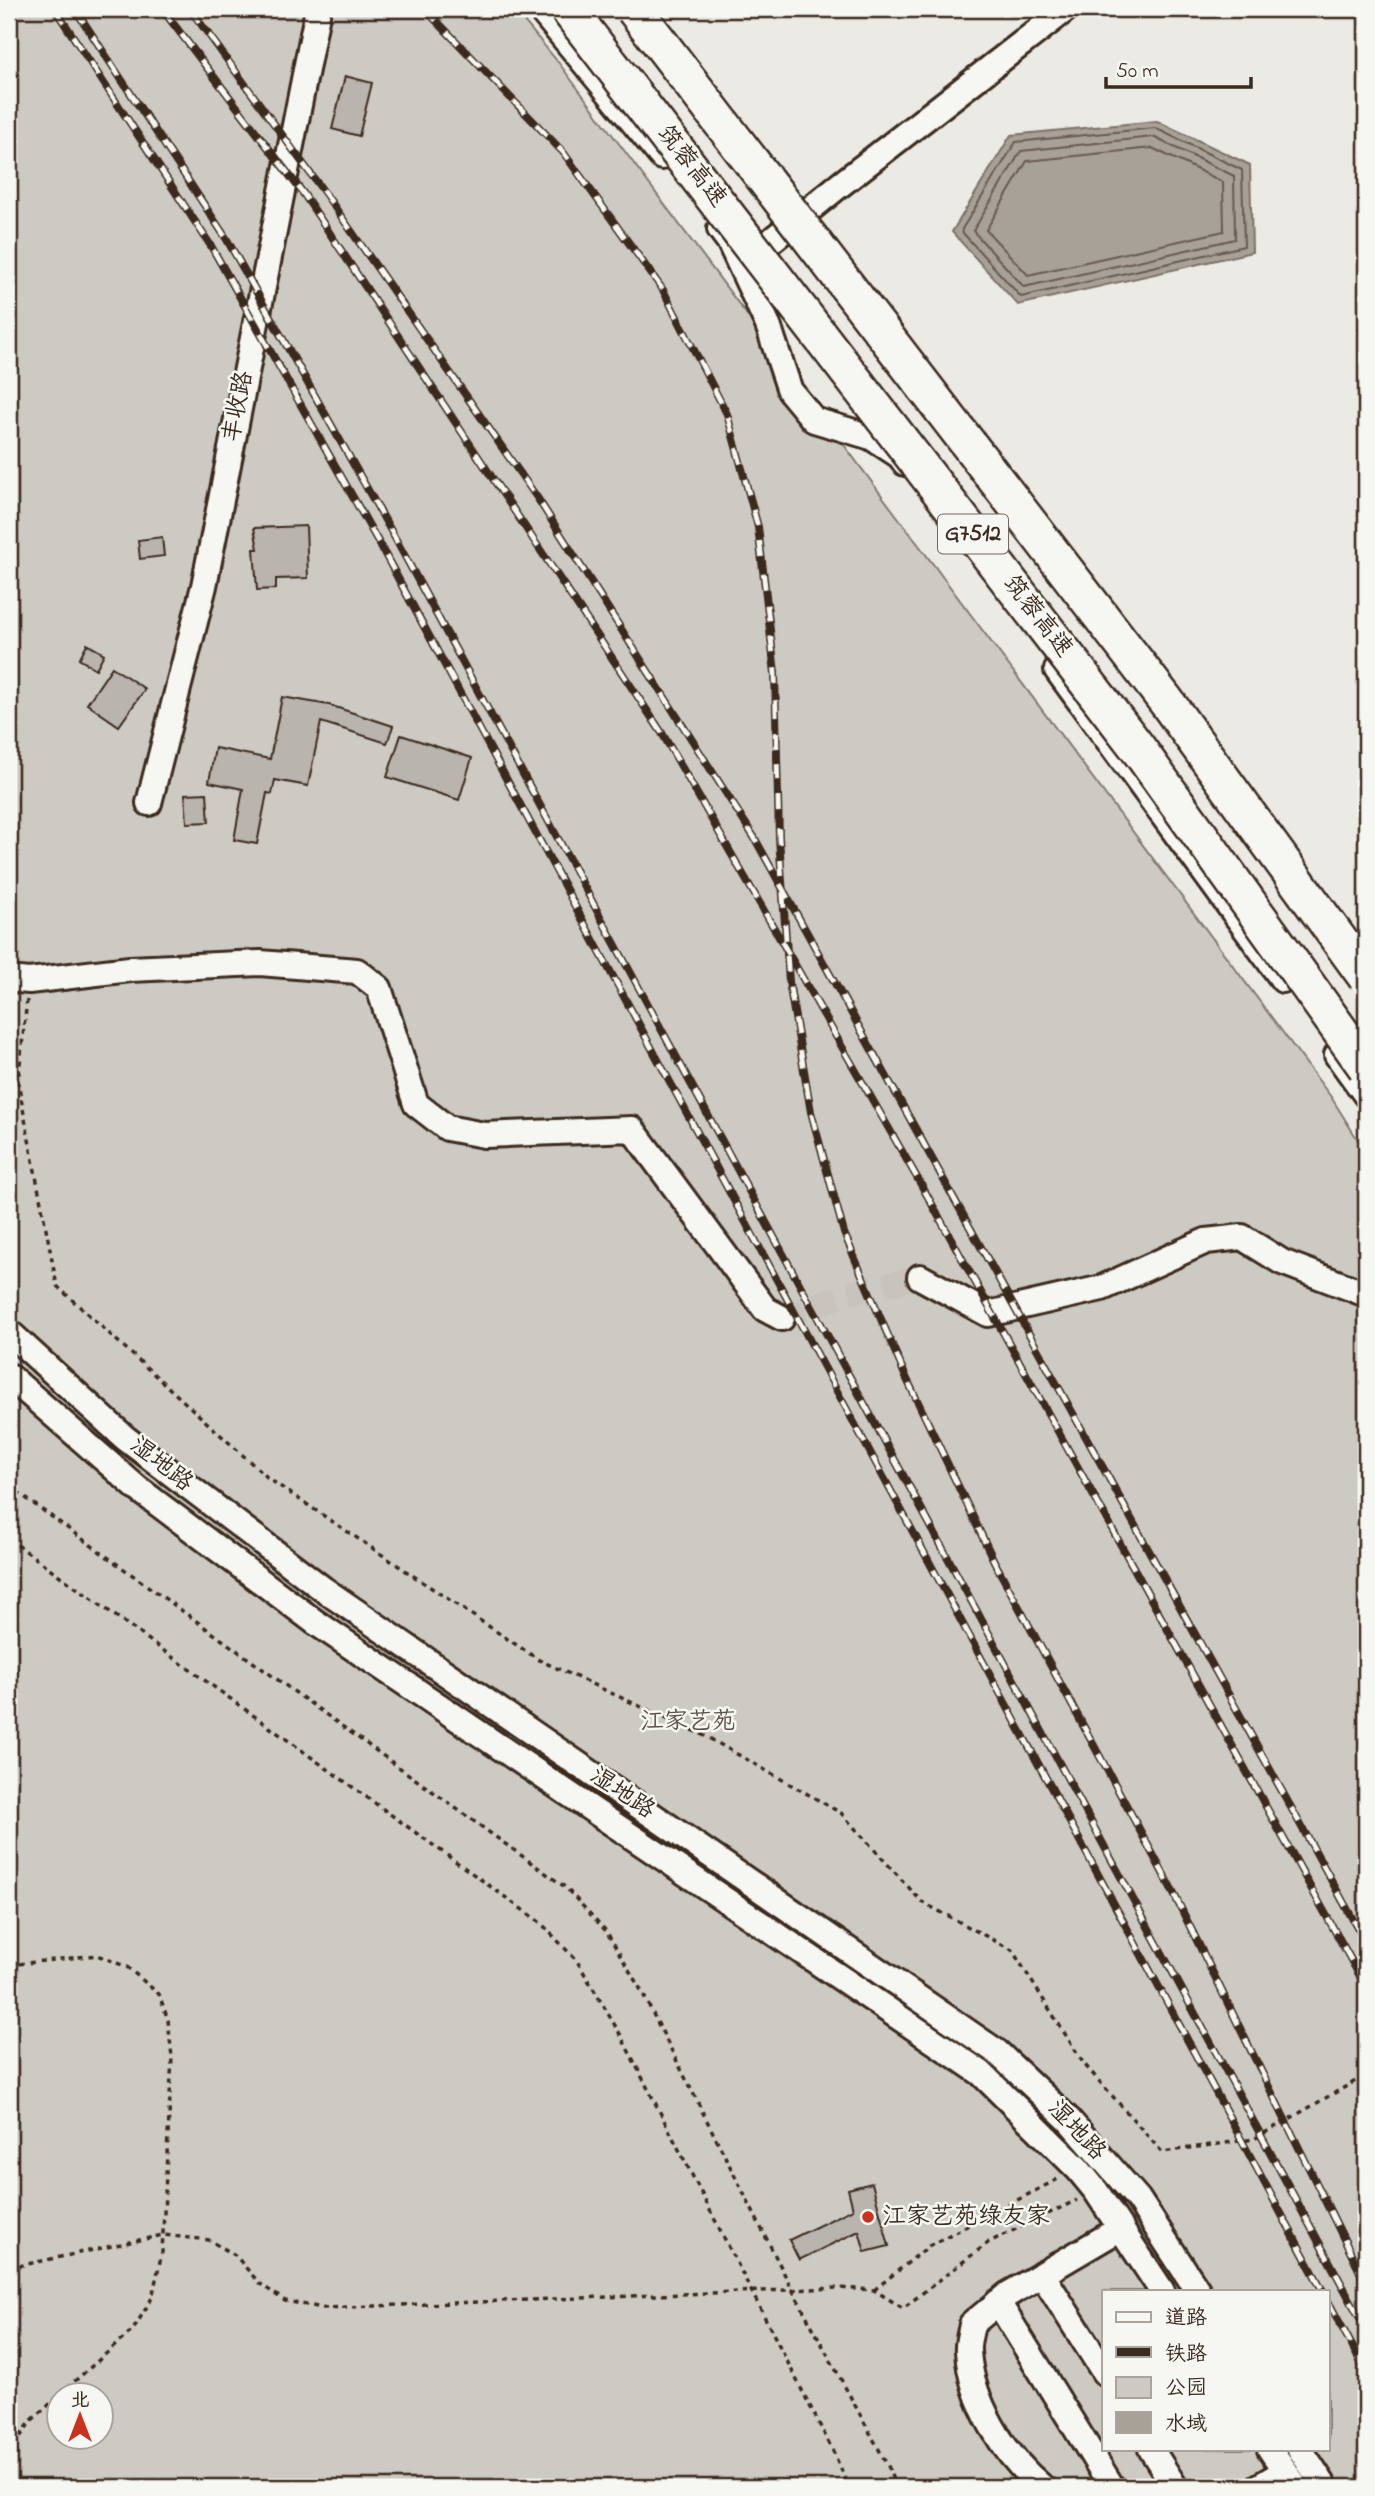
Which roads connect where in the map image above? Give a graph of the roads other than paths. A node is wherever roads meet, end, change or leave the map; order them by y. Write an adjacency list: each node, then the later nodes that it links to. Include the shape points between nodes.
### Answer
1 (318, 9): 7 (street, 丰收路, via 204,586)
2 (540, 9): 6 (street, via 729,241)
3 (568, 9): 10 (highway, 筑蓉高速 / G7512, bridge, via 1137,747)
4 (634, 9): 8 (highway, 筑蓉高速 / G7512, bridge, via 1149,679)
5 (1066, 9): 6 (street)
6 (741, 266): 11 (street, via 768,325 790,391 814,419 871,437 900,456)
7 (149, 803)
8 (1366, 977)
9 (19, 980): 14 (street, via 260,962 357,971 379,988 416,1104 447,1128 484,1135 632,1129 765,1310)
10 (1366, 1067)
11 (1366, 1095)
12 (920, 1277): 13 (street, via 988,1314 1102,1288 1206,1241 1242,1237 1282,1262)
13 (1366, 1294)
14 (782, 1318)
15 (9, 1332): 20 (street, 湿地路, via 125,1438 323,1589 997,2052 1069,2120 1138,2199)
16 (9, 1376): 17 (street, 湿地路, via 137,1488 315,1622 981,2073 1078,2169)
17 (1121, 2228): 18 (street); 19 (street, 湿地路)
18 (1042, 2274): 21 (street); 22 (street)
19 (1161, 2290)
20 (1197, 2290)
21 (998, 2302): 27 (street, via 972,2324 968,2350 975,2385 1010,2456); 28 (street)
22 (1102, 2369)
23 (1152, 2450): 29 (street)
24 (1271, 2450): 26 (street)
25 (1301, 2450): 31 (street)
26 (1291, 2479): 30 (street)
27 (1042, 2487)
28 (1112, 2487)
29 (1175, 2487)
30 (1258, 2487)
31 (1325, 2487)

